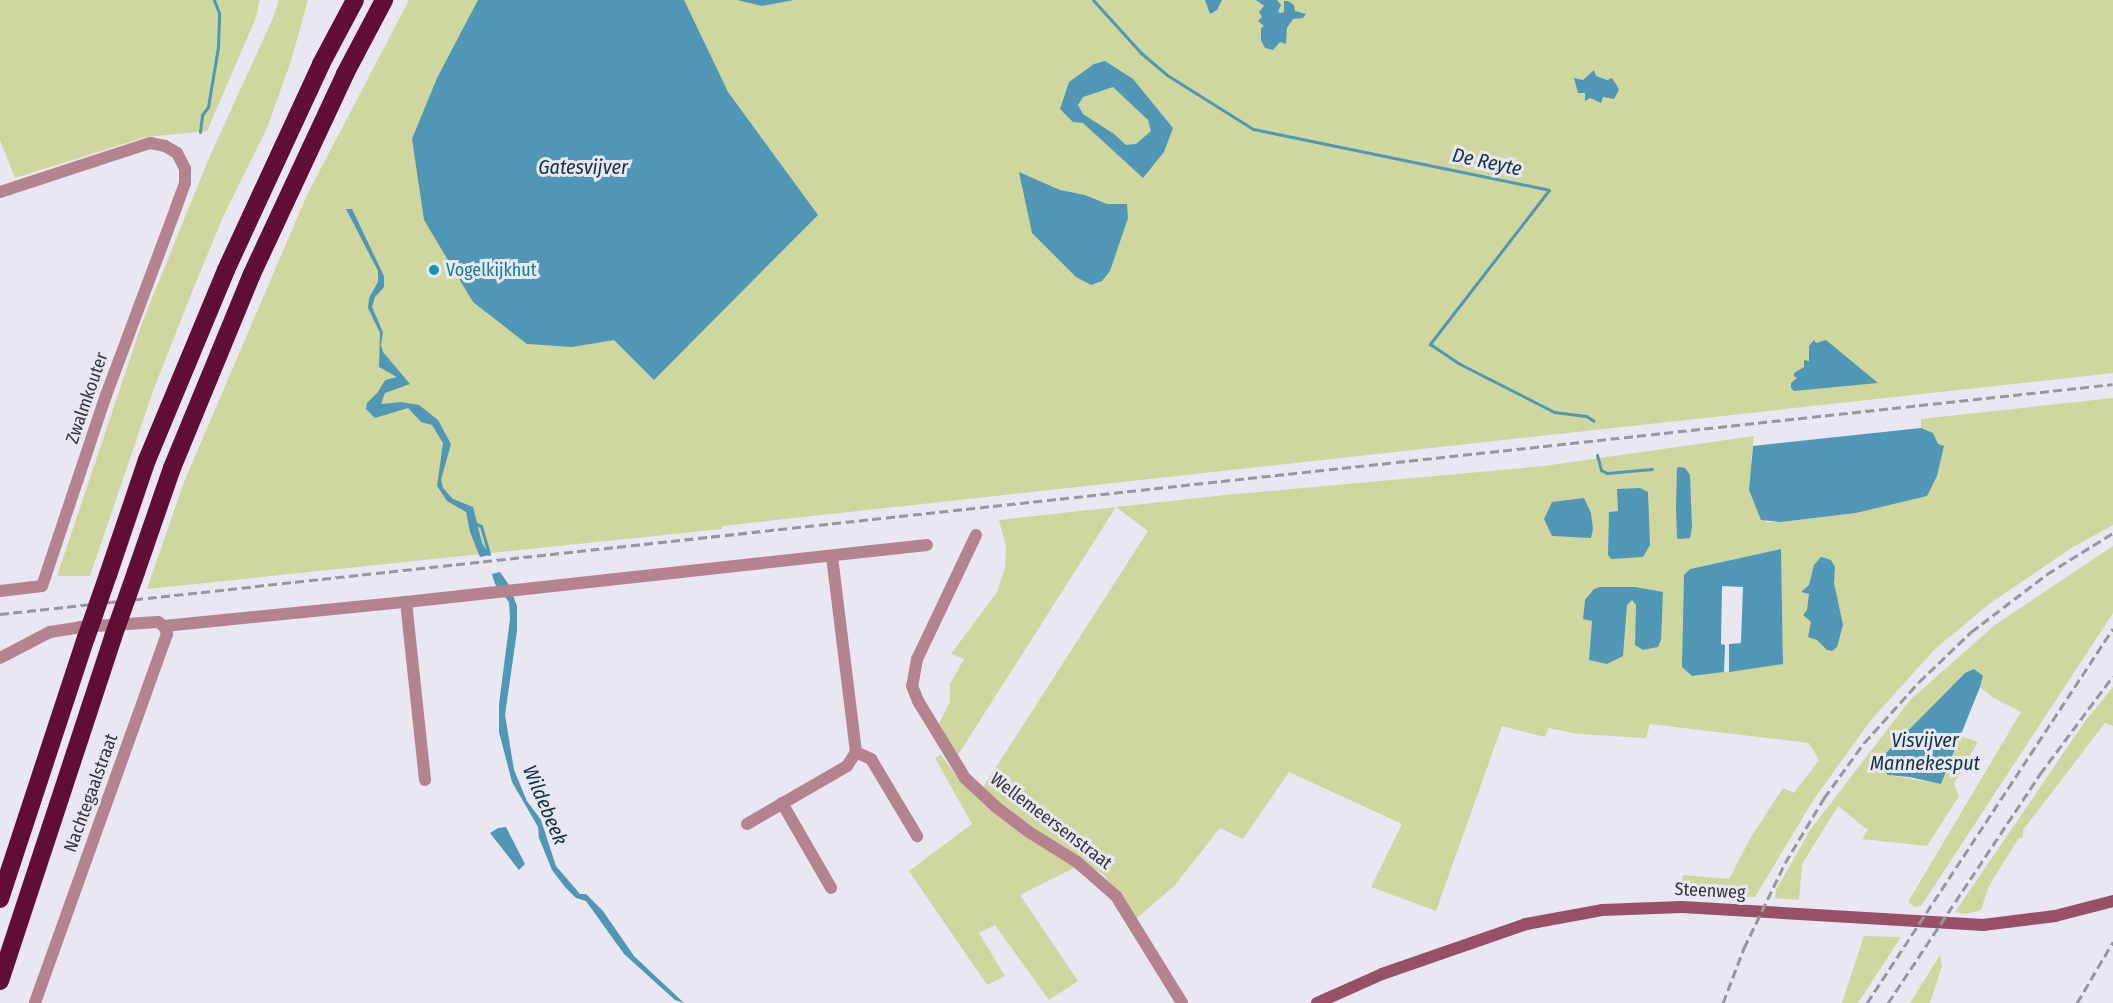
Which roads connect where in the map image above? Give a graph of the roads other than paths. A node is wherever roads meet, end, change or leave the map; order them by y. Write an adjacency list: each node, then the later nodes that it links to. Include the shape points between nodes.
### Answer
1 (355, 0): 17 (highway, bridge, via 264,185 147,460)
2 (384, 0): 19 (highway, bridge, via 251,276 172,468)
3 (0, 192): 7 (street, Zwalmkouter, via 150,143 177,153 185,169 185,183 106,395 42,586)
4 (976, 535): 21 (street, Wellemeersenstraat, via 917,659 912,686 918,701 965,778 996,807 1077,861 1116,896)
5 (927, 545): 6 (street)
6 (832, 556): 8 (street); 11 (street)
7 (0, 591)
8 (406, 602): 9 (street); 12 (street)
9 (164, 626): 10 (street, via 158,622 132,621 50,632); 20 (street, Nachtegaalstraat, via 164,644)
10 (0, 658)
11 (856, 752): 13 (street, via 847,765); 15 (street, via 871,759)
12 (425, 780)
13 (782, 803): 14 (street); 16 (street)
14 (747, 824)
15 (917, 836)
16 (831, 888)
17 (0, 899)
18 (2113, 901): 22 (main road, Steenweg, via 2055,916 1966,926 1682,907 1602,910 1526,924 1382,974)
19 (0, 981)
20 (35, 1003)
21 (1182, 1003)
22 (1317, 1003)

